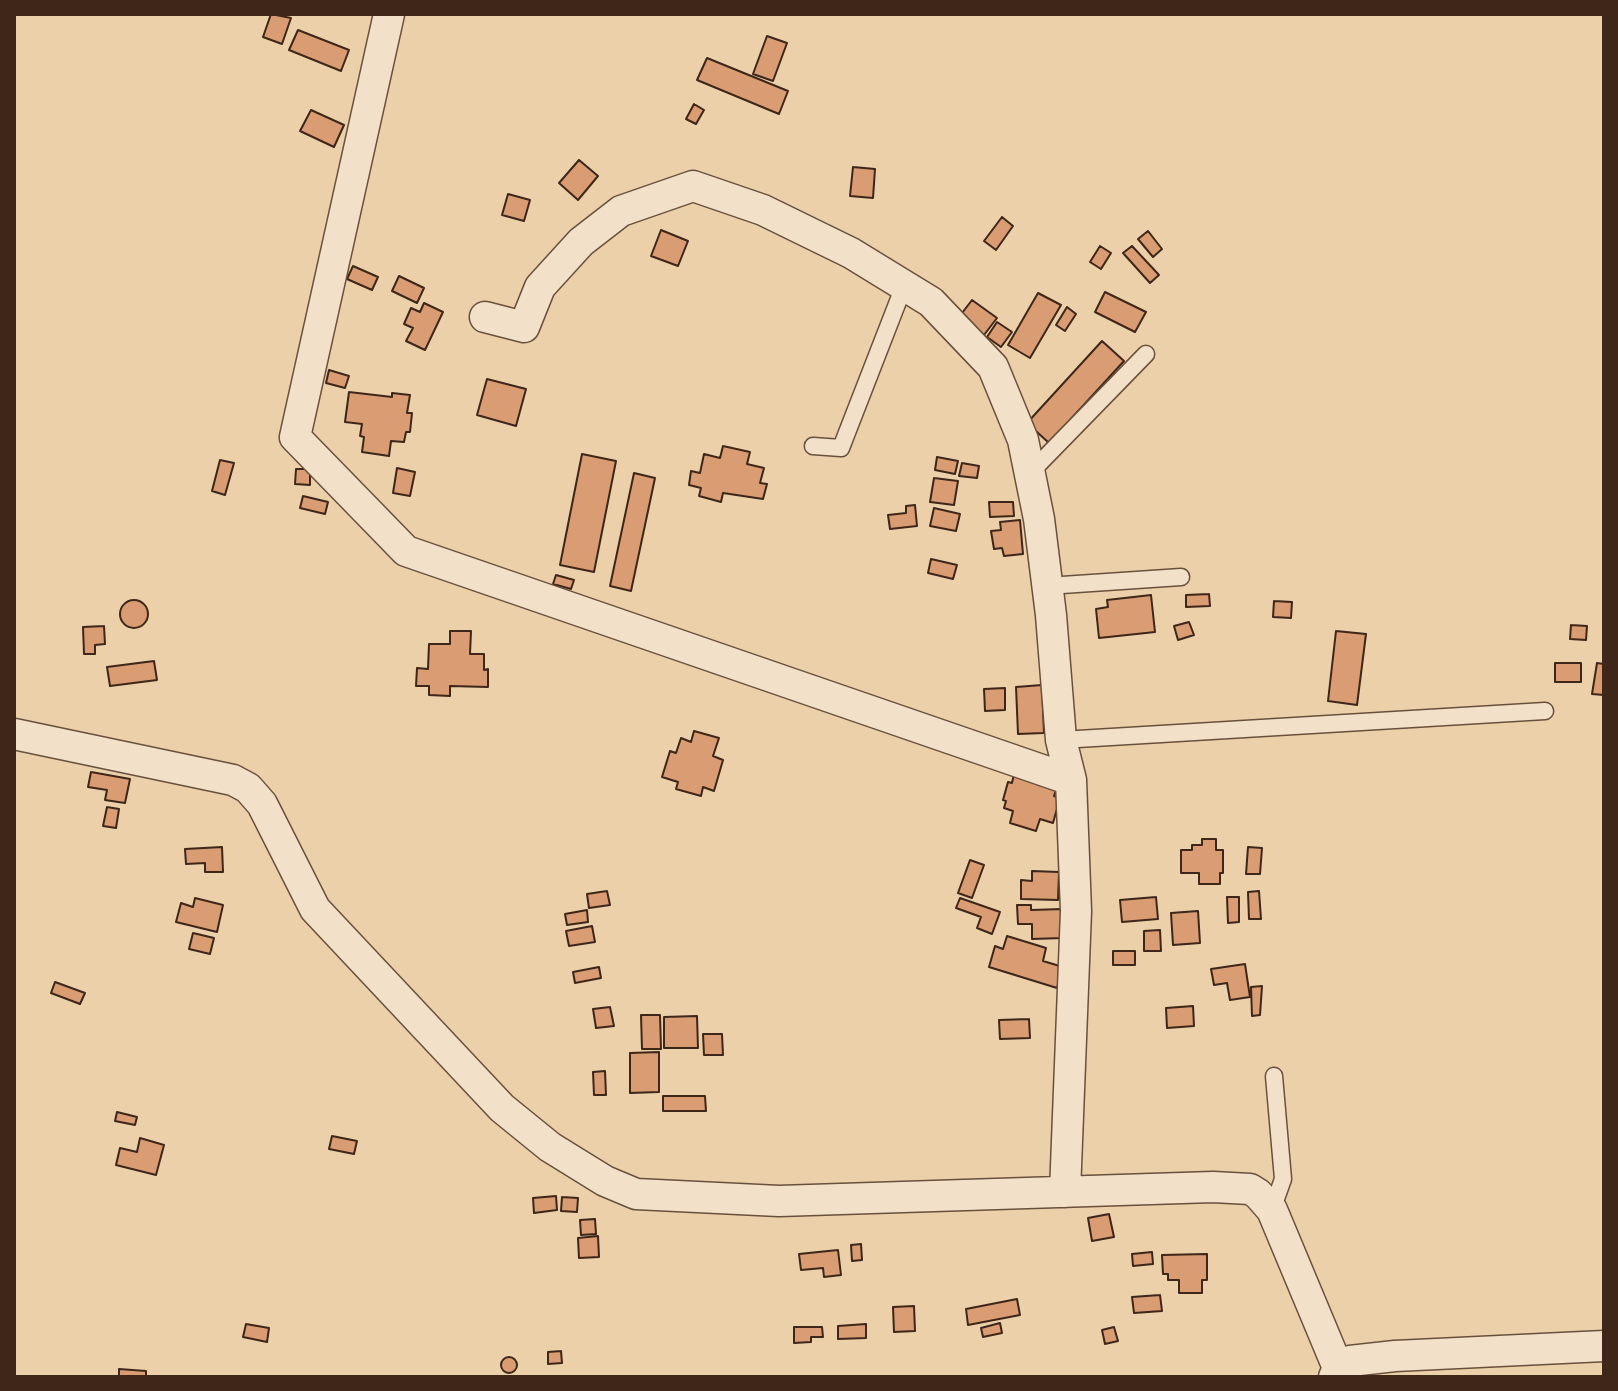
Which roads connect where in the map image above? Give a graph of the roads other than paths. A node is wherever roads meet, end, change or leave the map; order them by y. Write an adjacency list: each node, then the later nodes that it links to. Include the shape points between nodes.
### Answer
1 (389, 14): 12 (street, via 295,437 406,551)
2 (904, 286): 3 (street, via 763,210 693,186 621,211 581,242 540,287 524,327); 5 (lane, via 841,448); 6 (street, via 931,302 993,367 1023,440)
3 (485, 317)
4 (1146, 354): 6 (lane)
5 (813, 446)
6 (1030, 473): 8 (street)
7 (1181, 577): 8 (lane)
8 (1047, 586): 11 (street)
9 (1545, 711): 11 (lane)
10 (14, 734): 14 (street, via 233,780 248,788 262,804 315,909 502,1108 550,1147 605,1181 636,1194 779,1201)
11 (1061, 740): 12 (street)
12 (1071, 780): 14 (street, via 1076,911)
13 (1274, 1076): 15 (lane, via 1283,1179)
14 (1065, 1192): 15 (street, via 1239,1188 1258,1194)
15 (1272, 1210): 17 (street)
16 (1604, 1346): 17 (street, via 1395,1356 1350,1361)
17 (1336, 1372)

